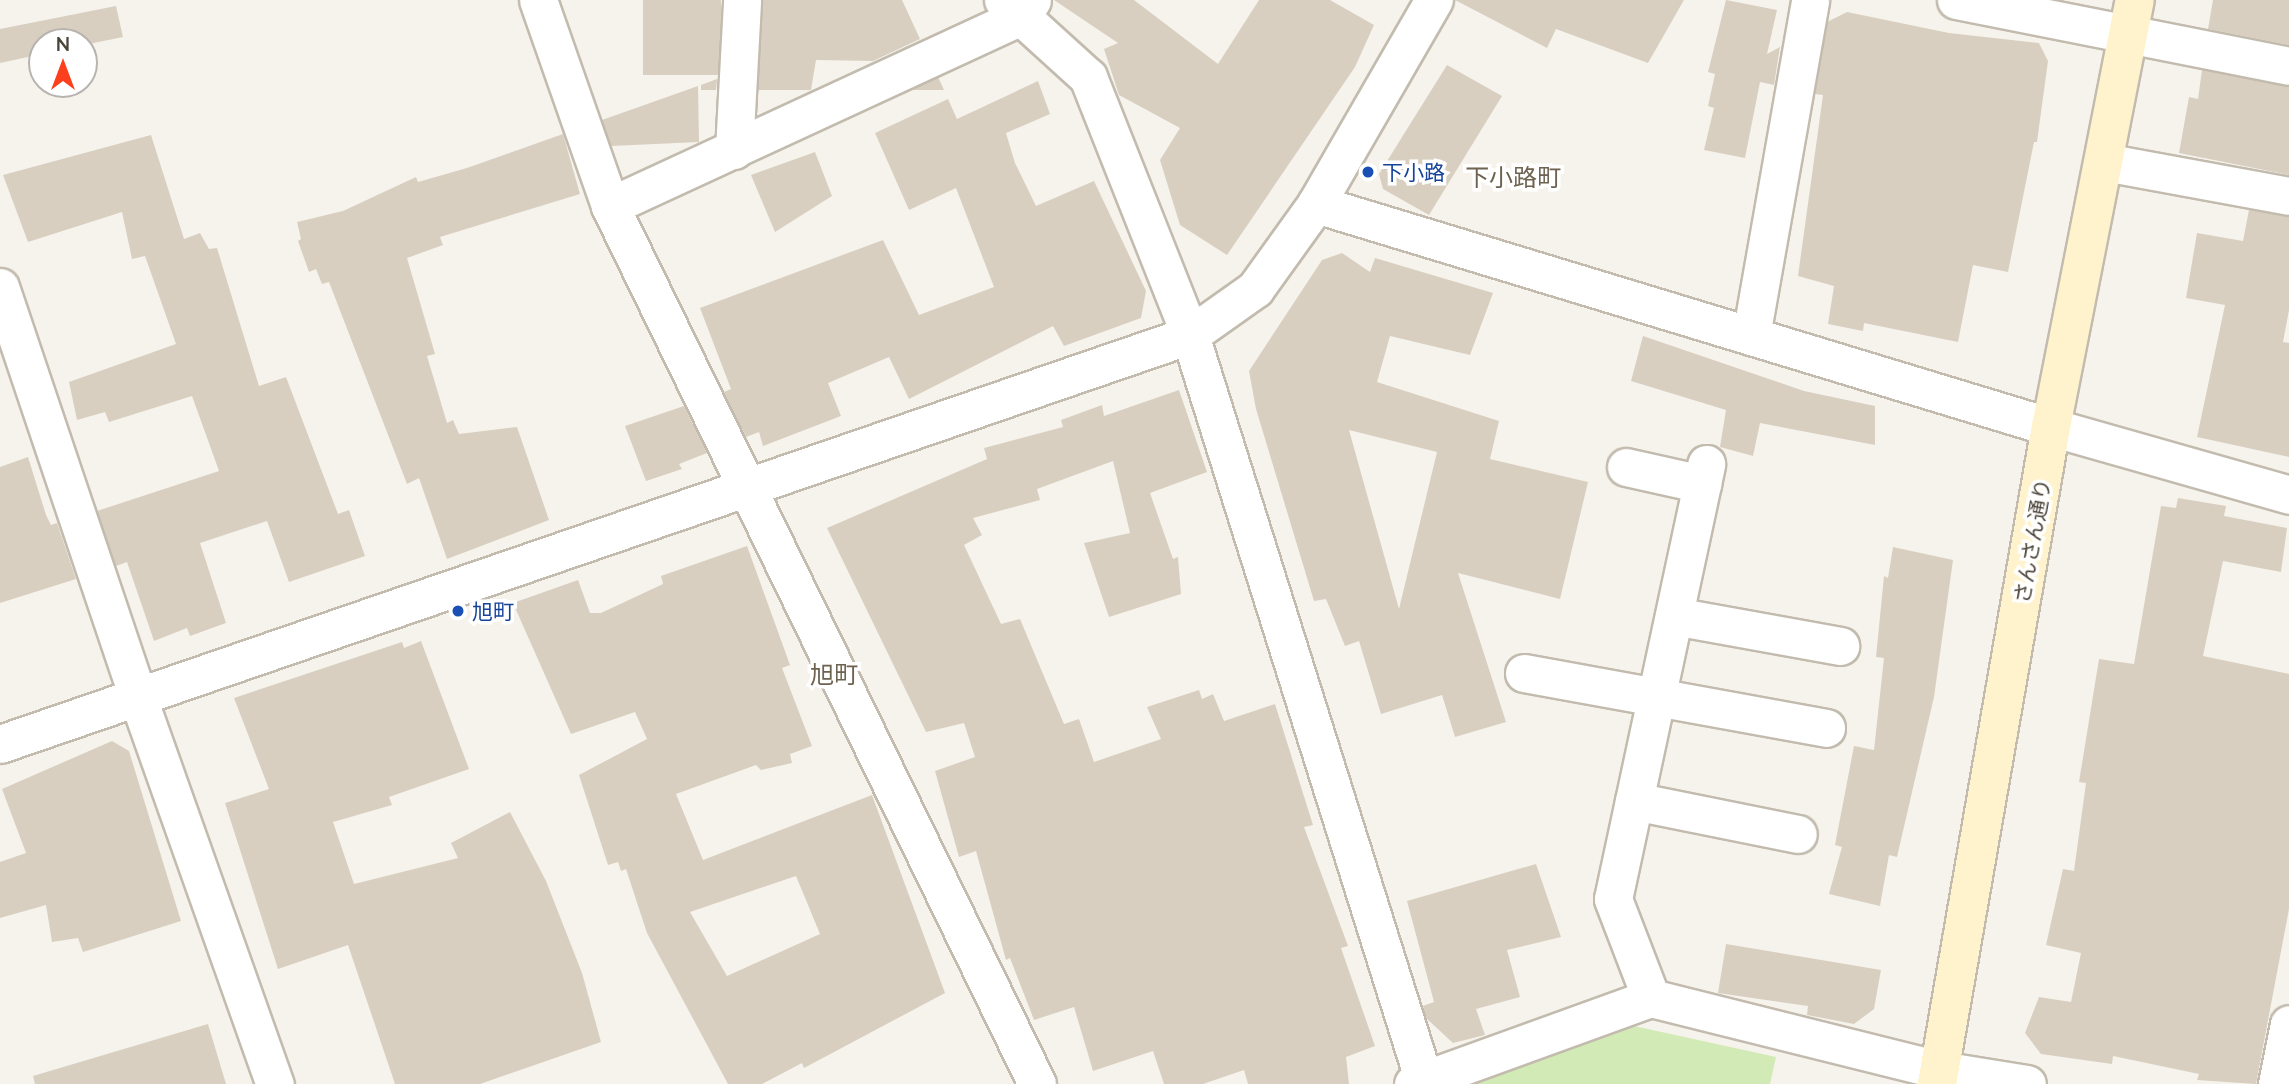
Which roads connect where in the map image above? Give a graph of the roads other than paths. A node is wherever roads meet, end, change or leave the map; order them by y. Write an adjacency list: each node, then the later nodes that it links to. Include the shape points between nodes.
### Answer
1 (538, 0): 13 (street)
2 (742, 0): 9 (street)
3 (1434, 0): 12 (street)
4 (1810, 0): 16 (street)
5 (1956, 0): 7 (street)
6 (1019, 5): 9 (street); 15 (street, via 1088,77)
7 (2131, 18): 8 (street); 10 (main road, さんさん通り)
8 (2289, 66)
9 (734, 150): 13 (street)
10 (2104, 162): 11 (street); 17 (main road, さんさん通り)
11 (2289, 196)
12 (1316, 204): 15 (street, via 1255,289); 16 (street)
13 (610, 206): 19 (street)
14 (0, 287): 25 (street)
15 (1191, 335): 19 (street); 33 (street)
16 (1751, 337): 17 (street)
17 (2051, 427): 20 (street); 32 (main road, さんさん通り)
18 (1626, 467): 21 (street, via 1704,474)
19 (746, 489): 25 (street); 35 (street)
20 (2289, 495)
21 (1674, 616): 22 (street); 24 (street)
22 (1840, 646)
23 (1524, 673): 24 (street)
24 (1657, 697): 26 (street); 28 (street)
25 (138, 698): 27 (street); 34 (street)
26 (1826, 728)
27 (0, 744)
28 (1634, 801): 29 (street); 30 (street, via 1613,899)
29 (1798, 834)
30 (1651, 998): 32 (street); 33 (street)
31 (2289, 1024): 37 (street)
32 (1938, 1077): 36 (street)
33 (1420, 1083)
34 (275, 1084)
35 (1037, 1084)
36 (2026, 1084)
37 (2277, 1084)

